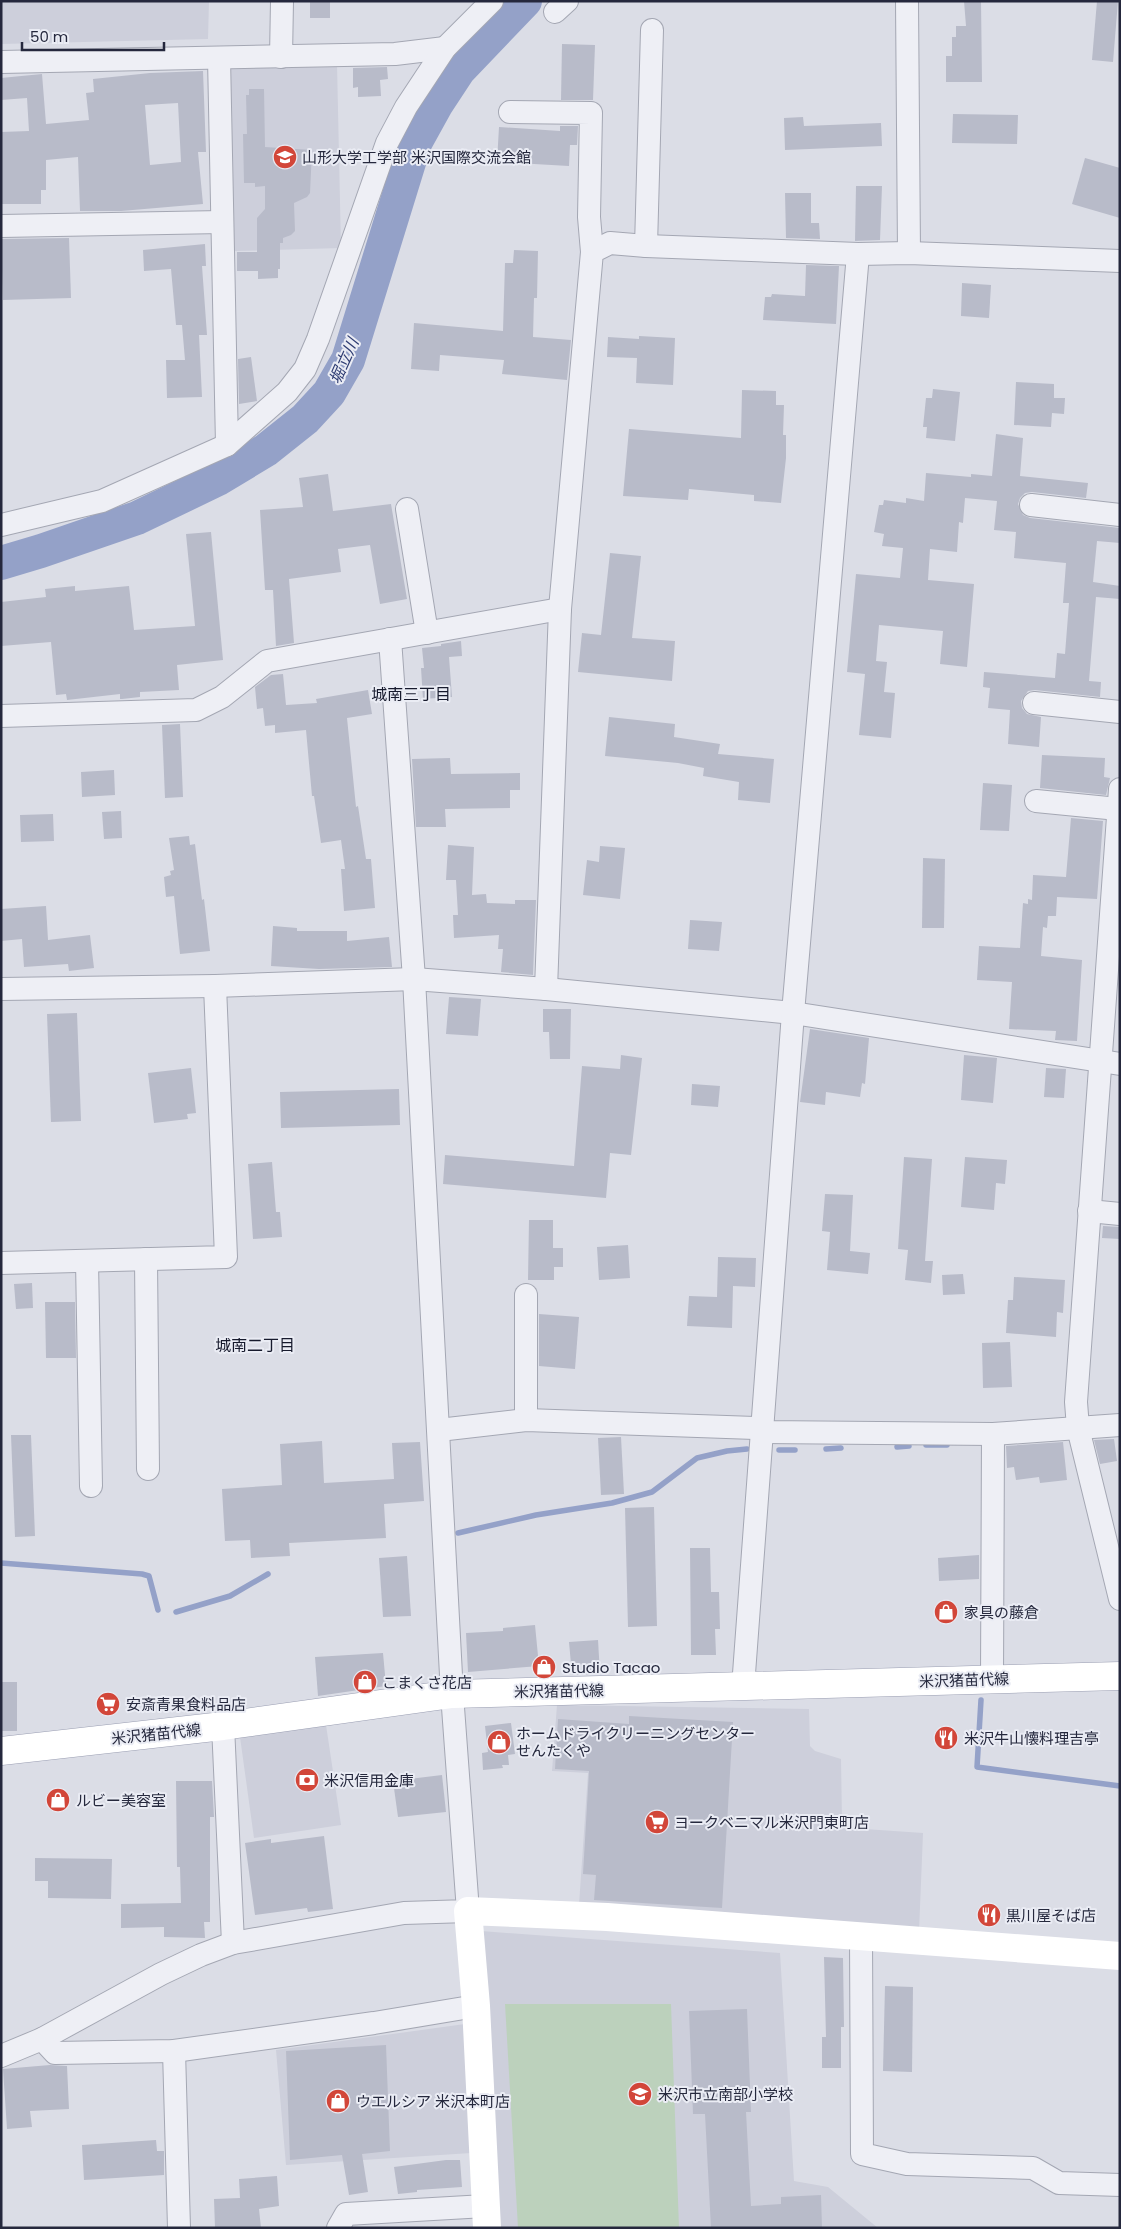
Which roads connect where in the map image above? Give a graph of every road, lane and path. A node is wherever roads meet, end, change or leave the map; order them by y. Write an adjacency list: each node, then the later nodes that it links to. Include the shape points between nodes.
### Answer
1 (282, 1): 6 (street)
2 (492, 1): 5 (street)
3 (907, 1): 14 (street)
4 (652, 30): 12 (street)
5 (445, 48): 6 (street, via 395,54); 17 (street, via 406,107 387,143 305,369 287,392)
6 (281, 57): 7 (street)
7 (219, 58): 8 (street); 10 (street)
8 (1, 62)
9 (510, 112): 13 (street, via 591,113 589,217)
10 (222, 222): 11 (street); 17 (street)
11 (1, 226)
12 (646, 246): 13 (street, via 610,243); 15 (street)
13 (592, 252): 22 (street)
14 (909, 253): 15 (street); 16 (street)
15 (858, 254): 34 (street)
16 (1120, 261)
17 (227, 445): 21 (street, via 102,501)
18 (1031, 505): 20 (street)
19 (407, 509): 23 (street)
20 (1120, 515)
21 (1, 525)
22 (560, 609): 23 (street); 33 (street)
23 (427, 633): 24 (street)
24 (390, 639): 27 (street, via 267,661 222,697 196,710); 30 (street)
25 (1034, 703): 26 (street)
26 (1120, 712)
27 (1, 716)
28 (1119, 799): 29 (street); 35 (street)
29 (1036, 801)
30 (414, 979): 31 (street); 33 (street); 45 (street)
31 (215, 986): 32 (street); 38 (street, via 226,1256)
32 (1, 989)
33 (546, 989): 34 (street)
34 (793, 1013): 35 (street); 46 (street)
35 (1110, 1063): 36 (street)
36 (1089, 1211): 37 (street); 44 (street, via 1076,1402)
37 (1120, 1214)
38 (146, 1259): 39 (street); 48 (street)
39 (87, 1261): 40 (street); 49 (street)
40 (1, 1263)
41 (526, 1295): 42 (street)
42 (526, 1420): 45 (street); 46 (street, via 754,1428)
43 (1120, 1424): 44 (street)
44 (1078, 1428): 47 (street); 50 (street)
45 (439, 1430): 55 (street)
46 (763, 1432): 47 (street); 54 (street)
47 (993, 1434): 53 (street)
48 (148, 1469)
49 (90, 1486)
50 (1111, 1522): 51 (street)
51 (1120, 1599)
52 (1120, 1676): 53 (main road, 米沢猪苗代線)
53 (992, 1680): 54 (main road, 米沢猪苗代線)
54 (743, 1687): 55 (main road, 米沢猪苗代線)
55 (452, 1694): 56 (main road, 米沢猪苗代線); 58 (street)
56 (223, 1726): 57 (main road, 米沢猪苗代線); 60 (street)
57 (1, 1751)
58 (468, 1911): 59 (main road, via 607,1917); 60 (street, via 404,1913); 62 (main road)
59 (861, 1936): 61 (main road); 66 (street, via 862,2154 907,2164 1033,2168 1059,2183)
60 (233, 1943): 63 (street, via 160,1974)
61 (1120, 1956)
62 (476, 2006): 64 (street); 67 (main road)
63 (42, 2039): 64 (street, via 55,2053); 65 (street)
64 (174, 2051): 68 (street)
65 (1, 2056)
66 (1120, 2186)
67 (486, 2217): 69 (street, via 346,2214)
68 (178, 2228)
69 (338, 2228)

